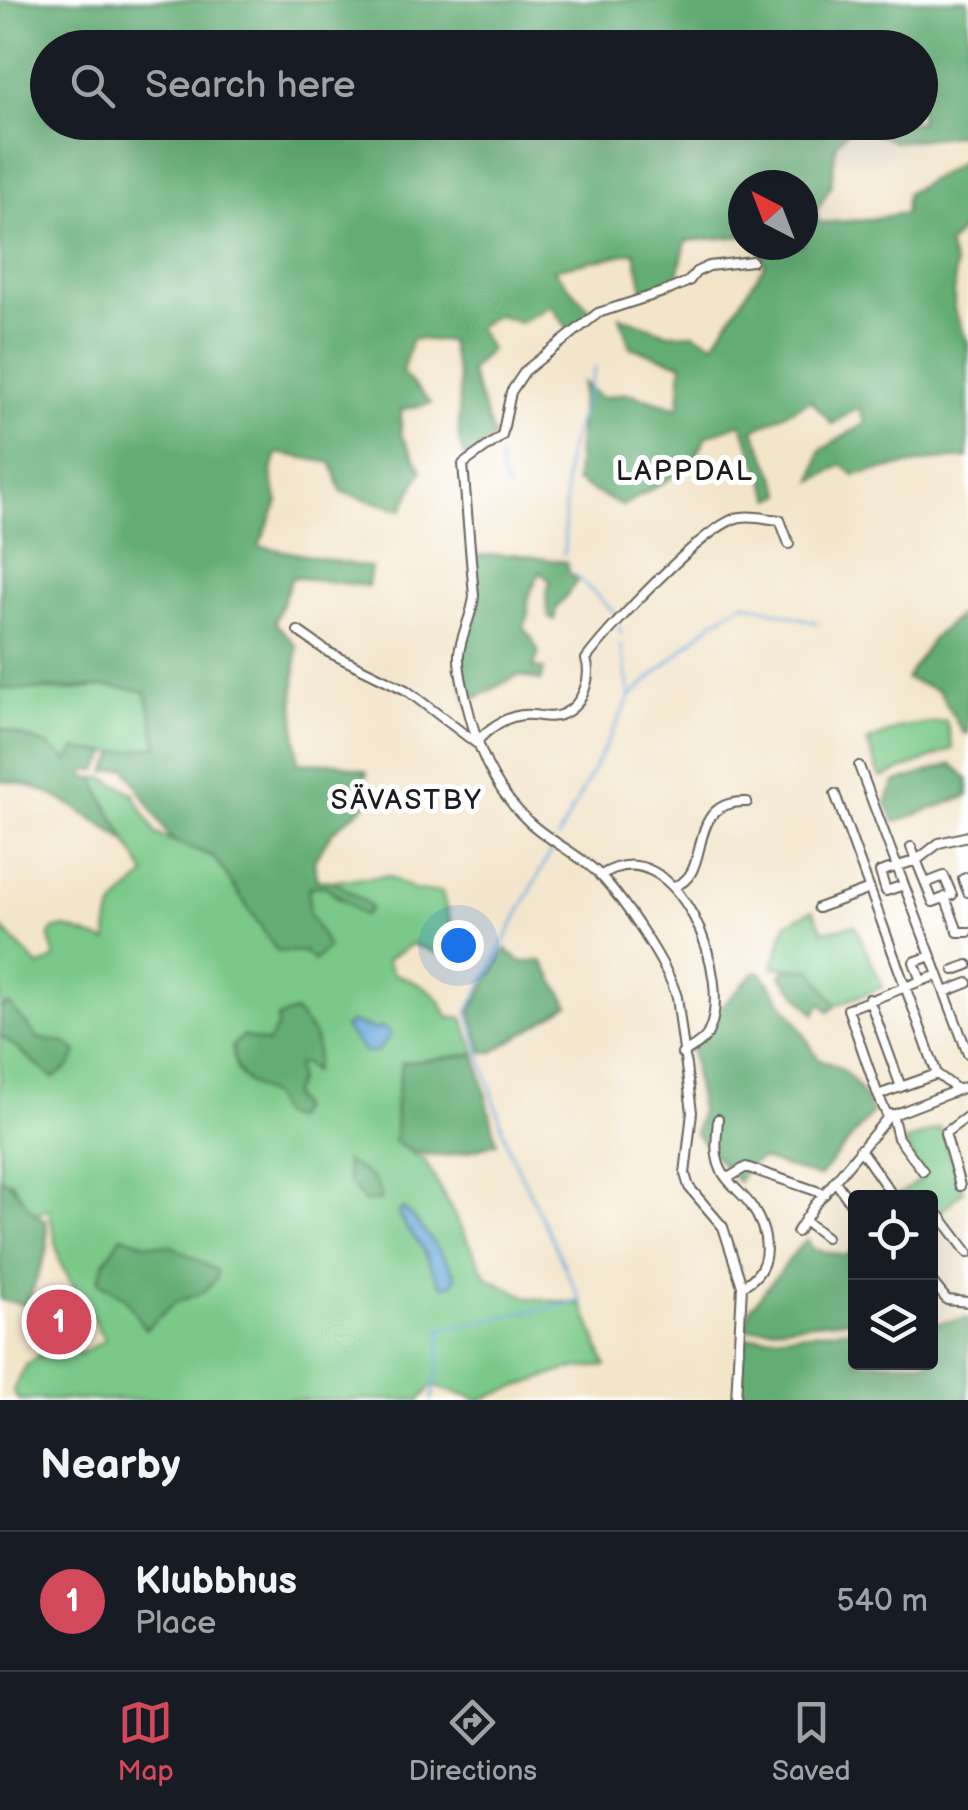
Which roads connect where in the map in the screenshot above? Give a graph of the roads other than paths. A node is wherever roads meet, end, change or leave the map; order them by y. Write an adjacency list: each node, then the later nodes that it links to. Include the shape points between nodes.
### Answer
1 (752, 261): 4 (street, via 709,266 668,290 598,313 525,371 511,392 502,436 463,464 474,596 459,654)
2 (789, 544): 4 (street, via 780,520 740,517 714,527 593,649 586,659 589,680 566,713 506,720)
3 (298, 631): 4 (street, via 406,690)
4 (476, 743): 13 (street, via 528,822)
5 (858, 766): 11 (street)
6 (835, 794): 14 (street)
7 (747, 802): 18 (street, via 732,802 708,818 694,868)
8 (968, 836): 10 (street, via 939,844)
9 (911, 848): 10 (street)
10 (918, 860): 11 (street); 16 (street)
11 (897, 865): 12 (street); 17 (street)
12 (880, 872): 14 (street); 19 (street)
13 (600, 876): 18 (street, via 616,865 636,865 658,871); 36 (street, via 672,980)
14 (866, 877): 21 (street)
15 (968, 877): 20 (street)
16 (926, 882): 22 (street, via 933,902); 22 (street, via 944,876)
17 (904, 885): 19 (street); 25 (street)
18 (674, 886): 36 (street, via 701,932 712,991 706,1035)
19 (888, 890): 21 (street)
20 (968, 890): 22 (street)
21 (871, 893): 23 (street); 31 (street)
22 (948, 896): 24 (street, via 958,932)
23 (818, 908)
24 (968, 932)
25 (931, 956): 28 (street); 29 (street, via 914,962)
26 (968, 965): 27 (street)
27 (954, 970)
28 (938, 974): 29 (street); 32 (street)
29 (921, 981): 31 (street)
30 (968, 983): 32 (street)
31 (906, 987): 33 (street); 38 (street)
32 (944, 992): 35 (street)
33 (869, 1000): 40 (street); 42 (street, via 850,1006 848,1014)
34 (968, 1022): 35 (street)
35 (958, 1027): 37 (street)
36 (682, 1054): 60 (street, via 692,1112 685,1174 723,1227)
37 (968, 1054)
38 (937, 1074): 40 (street); 41 (street)
39 (968, 1086): 41 (street)
40 (901, 1087): 42 (street)
41 (958, 1090): 43 (street)
42 (878, 1095): 43 (street)
43 (890, 1116): 46 (street); 47 (street)
44 (968, 1116): 50 (street, via 945,1133)
45 (718, 1120): 48 (street, via 720,1170)
46 (860, 1149): 49 (street); 51 (street)
47 (922, 1171)
48 (728, 1178): 52 (street, via 746,1167); 60 (street, via 766,1235 765,1261)
49 (835, 1181): 52 (street); 53 (street)
50 (960, 1186)
51 (889, 1190)
52 (825, 1194): 55 (street)
53 (848, 1200)
54 (940, 1216): 58 (street)
55 (805, 1221): 56 (street); 57 (street)
56 (798, 1232)
57 (826, 1238)
58 (968, 1253)
59 (932, 1280): 61 (street, via 947,1300)
60 (742, 1286): 62 (street)
61 (968, 1302)
62 (736, 1400)

